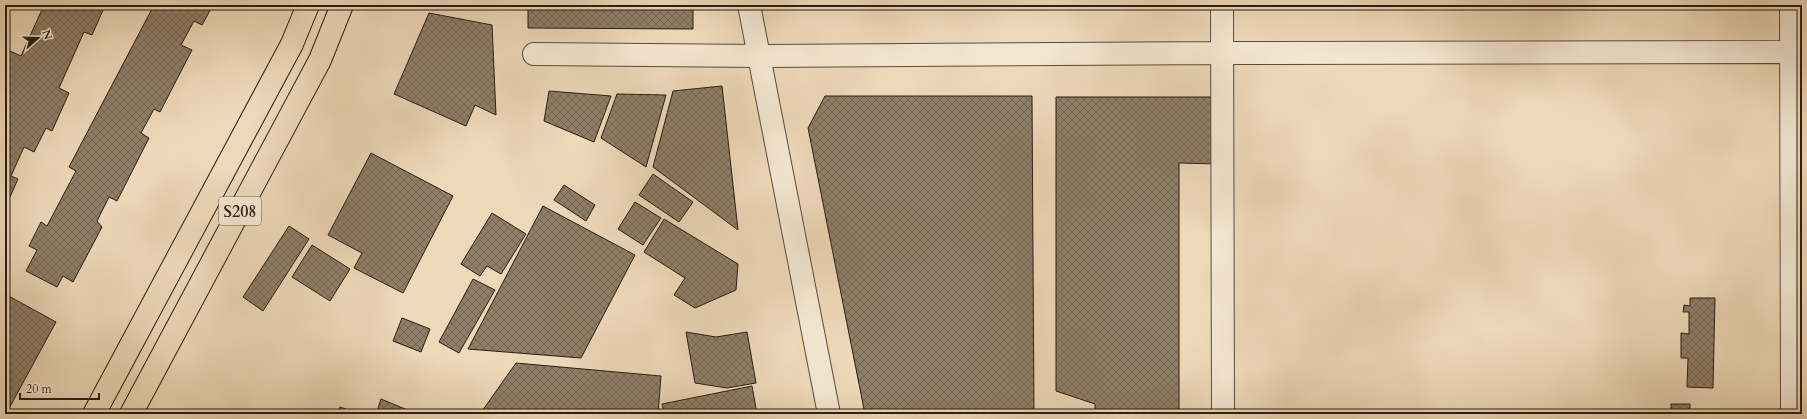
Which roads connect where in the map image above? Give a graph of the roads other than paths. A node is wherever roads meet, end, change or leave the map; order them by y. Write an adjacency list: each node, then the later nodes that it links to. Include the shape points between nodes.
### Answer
1 (308, 5): 10 (main road, via 292,44)
2 (342, 5): 11 (main road, S208, via 320,60)
3 (749, 5): 9 (street)
4 (1222, 5): 7 (street)
5 (1791, 5): 6 (street)
6 (1796, 52): 7 (street); 14 (street)
7 (1222, 53): 9 (street); 13 (street)
8 (534, 54): 9 (street)
9 (759, 56): 12 (street)
10 (94, 414)
11 (131, 414)
12 (829, 414)
13 (1223, 414)
14 (1792, 414)

